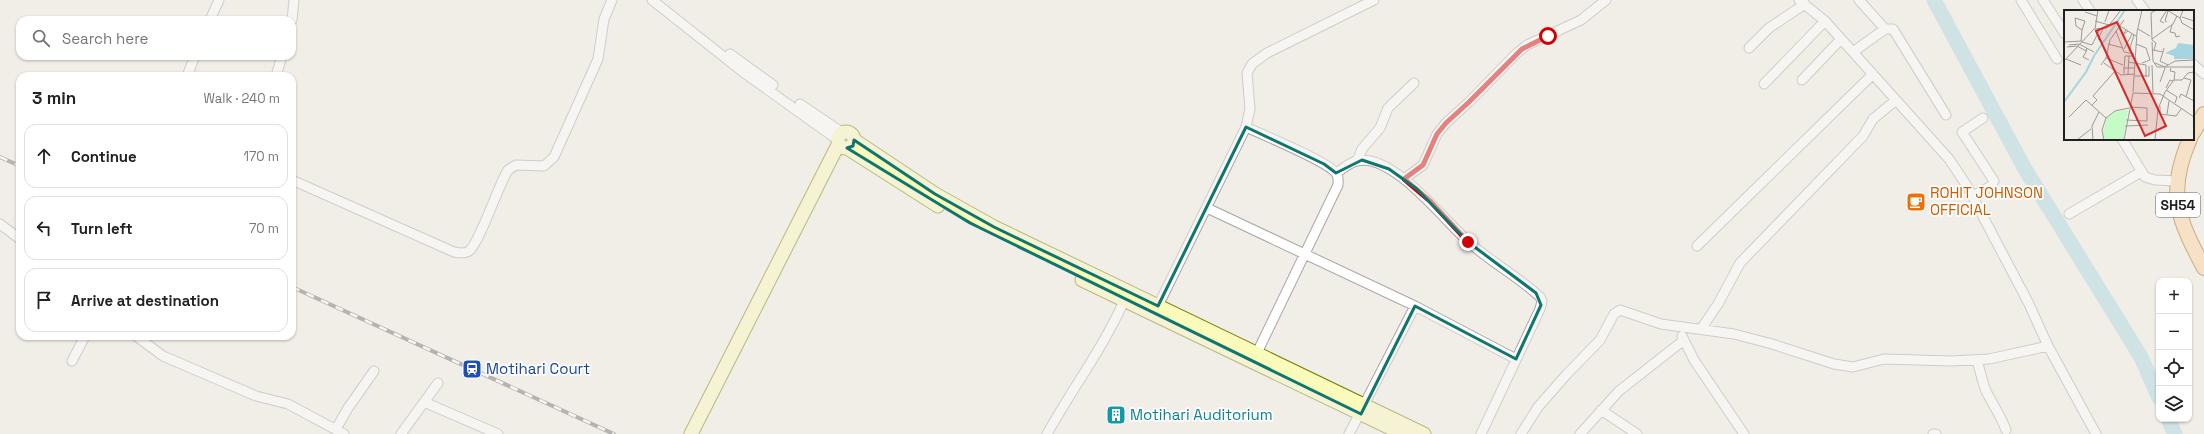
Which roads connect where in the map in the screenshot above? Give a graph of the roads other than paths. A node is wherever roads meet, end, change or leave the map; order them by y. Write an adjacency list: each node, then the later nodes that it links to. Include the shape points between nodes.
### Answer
1 (219, 0): 16 (street)
2 (294, 0): 17 (street)
3 (612, 0): 49 (street, via 604,19 602,46 598,59 554,157 544,166 516,165 508,170 469,251 454,252)
4 (652, 0): 43 (street, via 743,72)
5 (661, 0): 43 (street, via 796,102)
6 (1372, 0): 39 (street, via 1267,53 1252,64 1247,73 1250,109)
7 (1606, 0): 47 (street, via 1571,26 1522,49 1446,123 1437,134 1423,165)
8 (1858, 0): 19 (street)
9 (2021, 0): 24 (street)
10 (2043, 0): 20 (street)
11 (2083, 0): 14 (street)
12 (2137, 0): 15 (street)
13 (1802, 2): 18 (street); 22 (street)
14 (2089, 10)
15 (2144, 10)
16 (212, 16)
17 (292, 16)
18 (1825, 21): 21 (street); 34 (street)
19 (1885, 29): 23 (street); 37 (street, via 1890,27 1895,30)
20 (2064, 32)
21 (1841, 39): 23 (street); 32 (street)
22 (1748, 48)
23 (1853, 52): 30 (street)
24 (2057, 59)
25 (193, 60): 28 (street)
26 (281, 60): 29 (street)
27 (2194, 65): 31 (street)
28 (189, 72)
29 (277, 72)
30 (1873, 74): 35 (street); 55 (street)
31 (2204, 74)
32 (1802, 80)
33 (1414, 83): 44 (street, via 1388,108 1380,128 1362,149)
34 (1764, 84)
35 (1896, 100): 50 (street, via 1949,159); 62 (street, via 1873,119 1863,136 1740,262)
36 (2204, 114): 40 (main road, SH54)
37 (1946, 115)
38 (1984, 118): 50 (street, via 1962,132 1994,181 1991,186)
39 (1246, 127): 46 (street, via 1324,164); 51 (street)
40 (2194, 132)
41 (2123, 140): 45 (street)
42 (2191, 140): 48 (main road, SH54)
43 (844, 142): 58 (main road, via 944,209); 60 (main road, via 994,227); 80 (main road); 81 (main road)
44 (1357, 161): 46 (street); 47 (street, via 1369,161)
45 (2141, 172): 48 (street, via 2150,179); 52 (street)
46 (1336, 173): 56 (street, via 1339,178 1338,185)
47 (1404, 179): 68 (street, via 1430,201 1468,242 1540,297 1540,309)
48 (2177, 181): 57 (main road, SH54, via 2180,214)
49 (296, 182)
50 (1973, 196): 66 (street)
51 (1207, 208): 56 (street); 60 (street)
52 (2069, 214)
53 (0, 224): 54 (street)
54 (16, 236)
55 (1697, 246)
56 (1305, 255): 59 (street); 67 (street)
57 (2204, 268)
58 (1124, 301): 60 (main road); 82 (street, via 1106,339)
59 (1415, 306): 68 (street); 74 (street)
60 (1156, 310): 67 (main road)
61 (1679, 327): 62 (street); 65 (street); 87 (street, via 1660,324 1623,310 1616,311 1600,340 1557,385)
62 (1701, 329): 69 (street, via 1734,334 1834,364 1853,367 1884,359)
63 (83, 340): 70 (street)
64 (141, 340): 77 (street, via 163,356 256,396 288,404)
65 (1684, 340): 75 (street, via 1619,391); 90 (street, via 1694,360)
66 (2048, 346): 69 (street, via 2002,358); 93 (street)
67 (1255, 357): 74 (main road)
68 (1516, 359): 86 (street)
69 (1977, 360): 76 (street, via 1985,389 1996,411 2001,415)
70 (72, 361)
71 (374, 371): 77 (street, via 348,408)
72 (438, 383): 73 (street)
73 (424, 402): 78 (street); 79 (street)
74 (1363, 409): 83 (street); 84 (main road); 85 (main road)
75 (1601, 410): 88 (street); 89 (street)
76 (2006, 430)
77 (340, 432)
78 (401, 434)
79 (498, 434)
80 (691, 434)
81 (700, 434)
82 (1047, 434)
83 (1349, 434)
84 (1403, 434)
85 (1424, 434)
86 (1481, 434)
87 (1521, 434)
88 (1580, 434)
89 (1637, 434)
90 (1744, 434)
91 (1933, 434): 92 (street)
92 (1936, 434)
93 (2096, 434)

